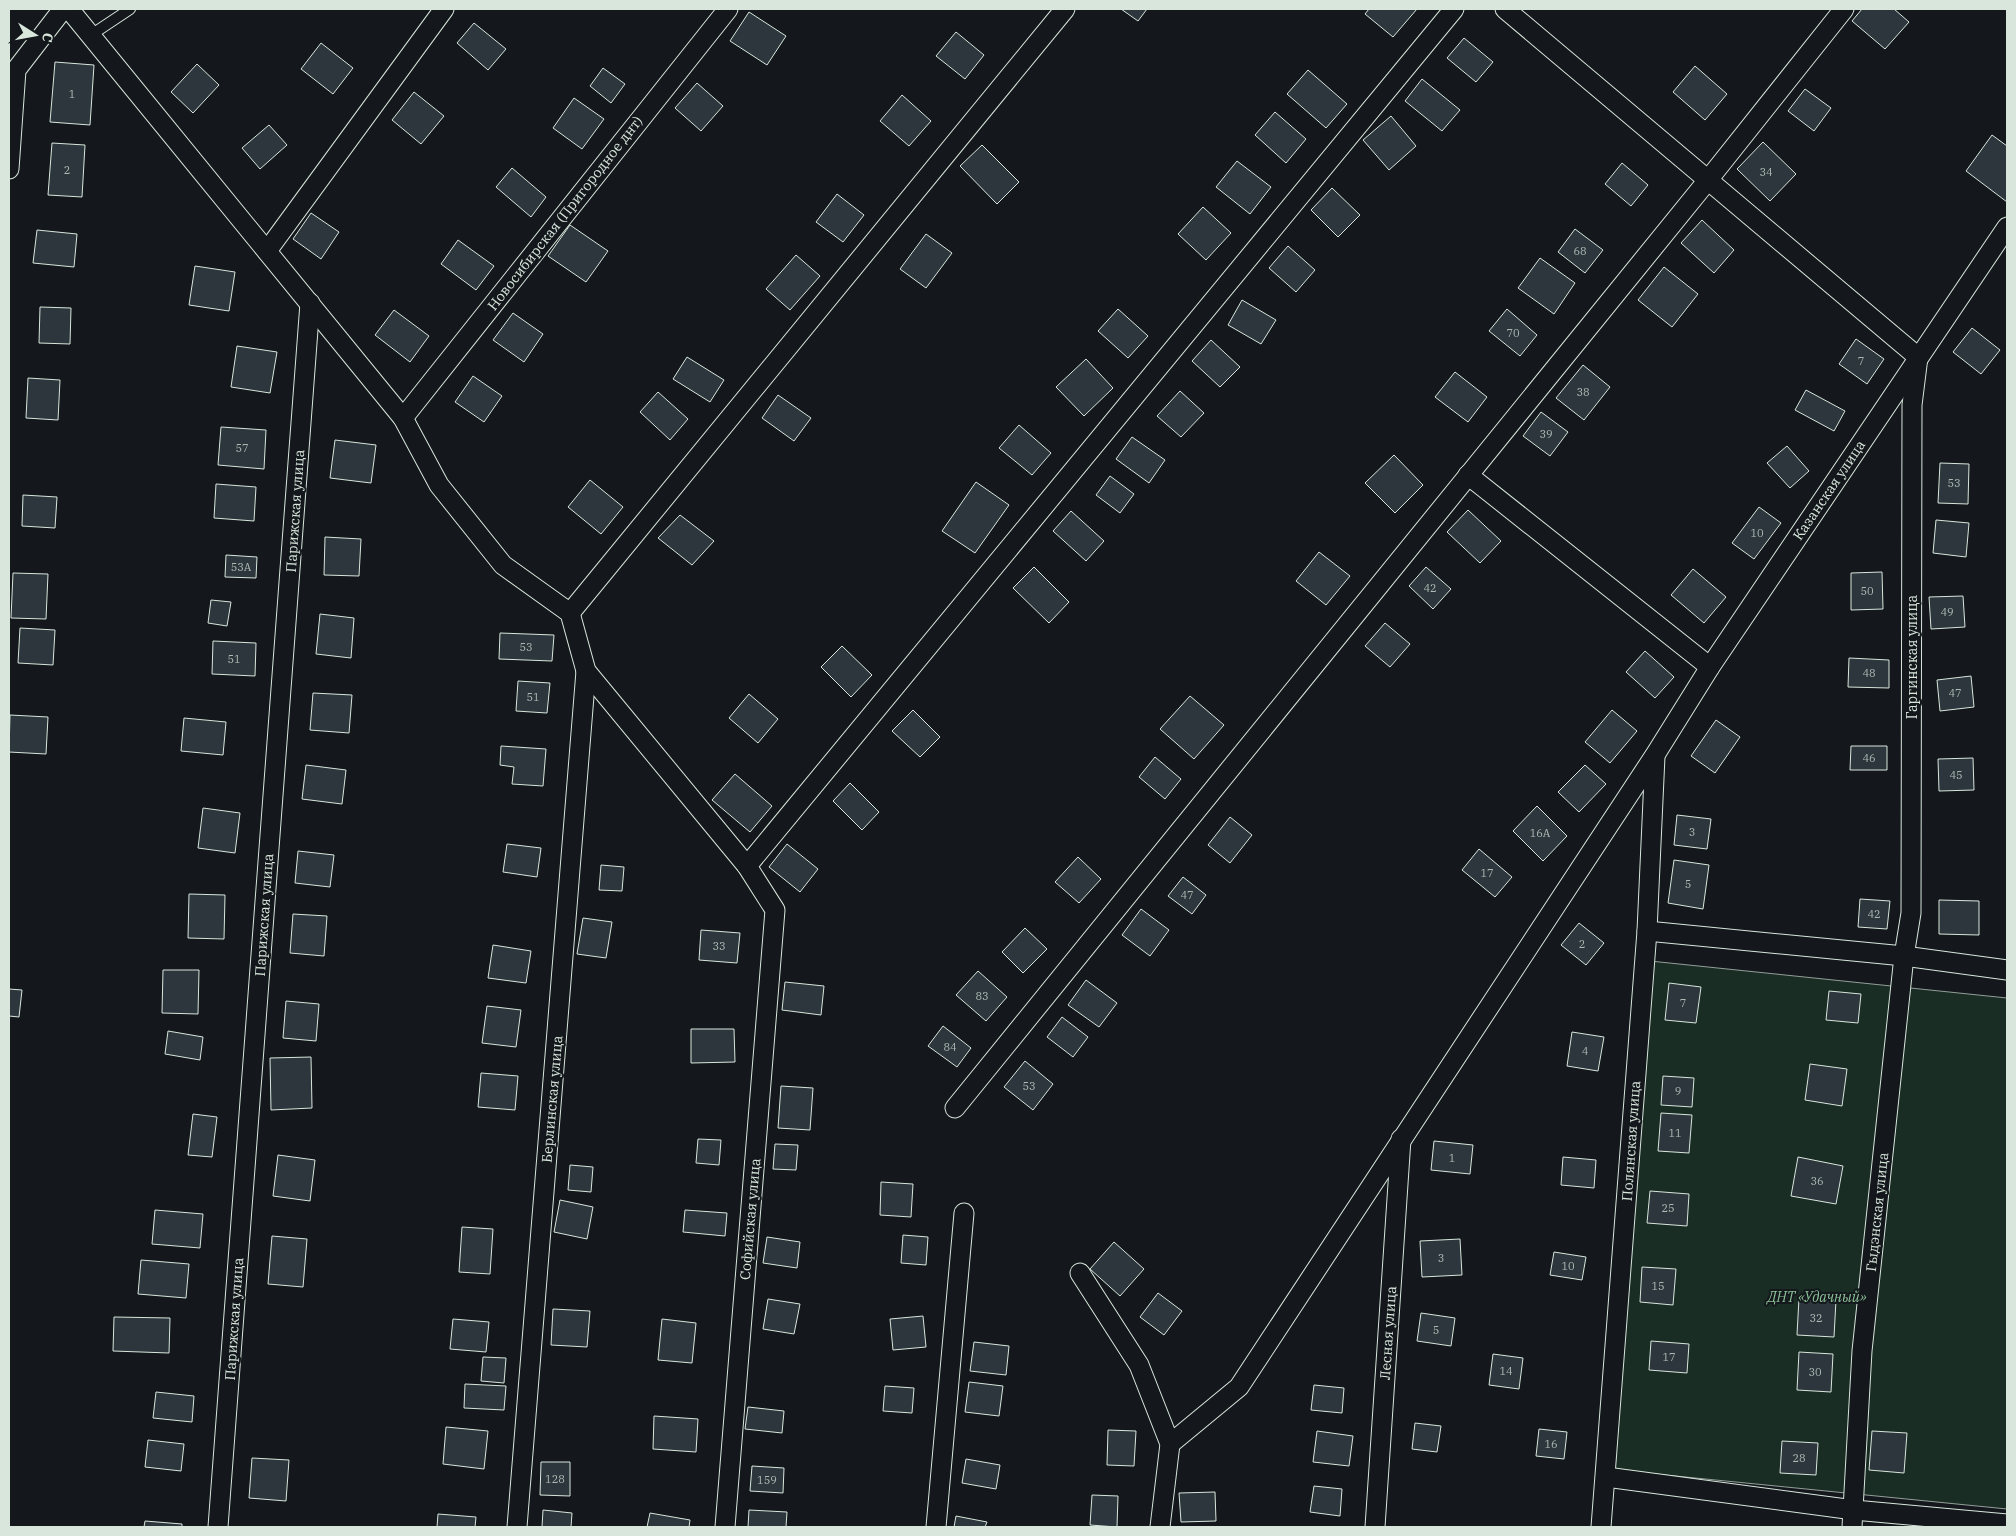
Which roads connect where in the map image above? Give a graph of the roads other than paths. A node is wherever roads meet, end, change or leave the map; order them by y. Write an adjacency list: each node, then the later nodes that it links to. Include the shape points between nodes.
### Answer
1 (63, 9): 11 (street, via 16,70)
2 (69, 9): 10 (street)
3 (130, 9): 10 (lane)
4 (444, 9): 14 (street)
5 (728, 9): 17 (street, Новосибирская (Пригородное днт))
6 (1065, 9): 19 (street)
7 (1454, 9): 23 (street)
8 (1505, 9): 12 (street)
9 (1844, 9): 12 (street)
10 (91, 35): 14 (street)
11 (9, 169)
12 (1708, 180): 16 (street); 18 (street)
13 (2007, 227): 16 (street, Казанская улица)
14 (267, 251): 15 (street)
15 (310, 303): 17 (street); 35 (street, Парижская улица)
16 (1918, 357): 20 (street, Казанская улица); 25 (street, Гаргинская улица, via 1912,405 1912,912)
17 (403, 418): 19 (street, via 439,485 503,565)
18 (1468, 475): 20 (street); 27 (street)
19 (570, 613): 21 (street)
20 (1710, 667): 22 (street, Казанская улица)
21 (586, 671): 23 (street); 36 (street, Берлинская улица)
22 (1655, 755): 24 (street, Полянская улица); 28 (street, Казанская улица)
23 (747, 866): 37 (street, Софийская улица, via 775,910)
24 (1647, 931): 25 (street); 32 (street, Полянская улица)
25 (1904, 956): 26 (street); 33 (street, Гыдэнская улица, via 1862,1351)
26 (2007, 970)
27 (955, 1108)
28 (1401, 1138): 31 (street, Казанская улица, via 1239,1387); 40 (street, Лесная улица)
29 (964, 1214): 38 (street)
30 (1080, 1273): 31 (street, via 1139,1365)
31 (1170, 1444): 39 (street)
32 (1606, 1477): 33 (street); 41 (street, Полянская улица)
33 (1853, 1518): 34 (street)
34 (2007, 1524)
35 (218, 1527)
36 (517, 1527)
37 (724, 1527)
38 (936, 1527)
39 (1160, 1527)
40 (1375, 1527)
41 (1601, 1527)

